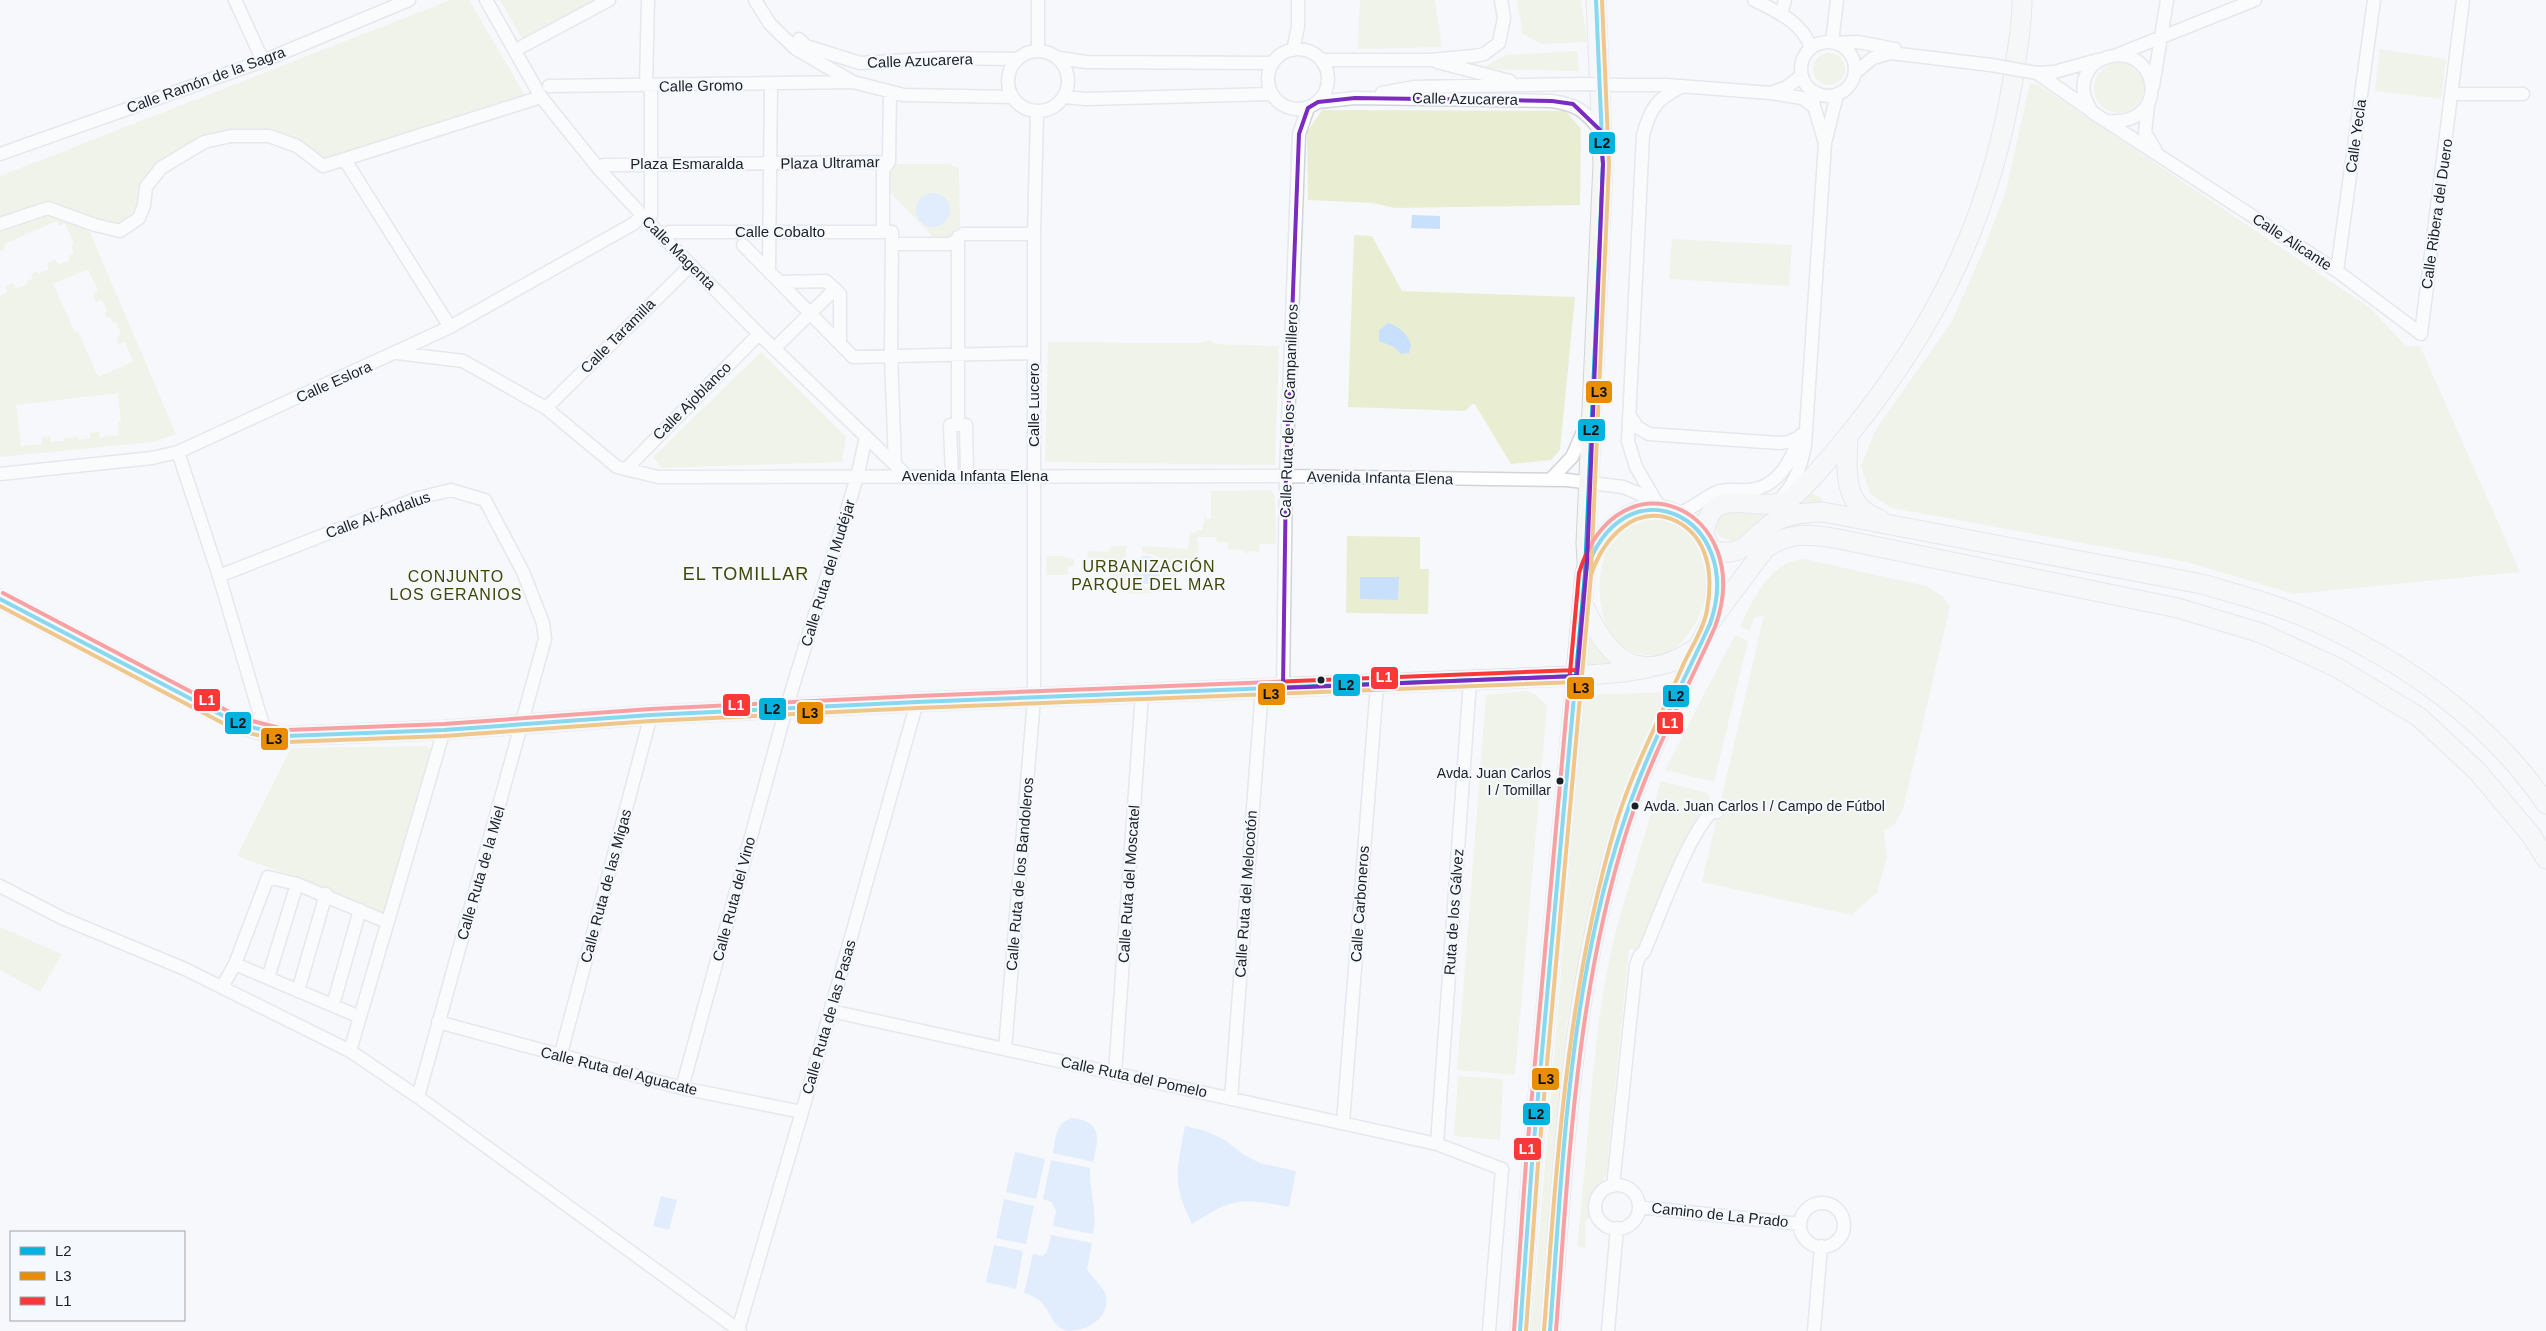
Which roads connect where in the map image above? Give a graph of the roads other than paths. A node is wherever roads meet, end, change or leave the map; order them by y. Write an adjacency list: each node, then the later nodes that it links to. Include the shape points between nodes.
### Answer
1 (235, 0): 35 (street)
2 (409, 0): 35 (street, Calle Ramón de la Sagra)
3 (486, 0): 52 (street, Calle Magenta)
4 (609, 0): 23 (street)
5 (648, 0): 44 (street)
6 (755, 0): 31 (street, Calle Azucarera, via 806,46 860,63 942,58); 40 (street, Calle Azucarera, via 770,24 796,49)
7 (1038, 0): 25 (street)
8 (1298, 0): 20 (street)
9 (1501, 0): 34 (street, via 1504,18 1499,44 1484,54)
10 (1596, 0): 63 (main road)
11 (1754, 0): 19 (street)
12 (1785, 0): 19 (street)
13 (1837, 0): 22 (street)
14 (2022, 0): 102 (main road, via 2018,47 2002,132 1987,191 1967,247 1920,336)
15 (2166, 0): 21 (street, Calle Alicante)
16 (2255, 0): 21 (street)
17 (2374, 0): 82 (street, Calle Yecla)
18 (2463, 0): 49 (street, Calle Ribera del Duero)
19 (1781, 14): 24 (street, via 1802,30)
20 (1298, 27): 26 (street); 27 (street)
21 (2163, 35): 29 (street); 57 (street, Calle Alicante)
22 (1833, 43): 24 (street); 28 (street, via 1858,42); 37 (street, via 1842,46 1853,58)
23 (523, 46)
24 (1811, 47): 39 (street, via 1802,60)
25 (1038, 50): 30 (street); 31 (street)
26 (1293, 50): 27 (street); 36 (street)
27 (1310, 52): 33 (street)
28 (1912, 54): 37 (street, via 1882,54); 38 (street, bridge)
29 (2119, 54): 32 (street); 57 (street, via 2144,66 2150,78)
30 (1059, 58): 36 (street, via 1086,62); 54 (street, via 1068,77)
31 (1016, 59): 53 (street, via 1009,71 1007,84)
32 (2099, 59): 38 (street, via 2054,72); 61 (street, via 2087,73 2083,90)
33 (1321, 60): 34 (street); 58 (street, via 1326,68 1328,84)
34 (1429, 60): 42 (street)
35 (263, 61): 66 (street, Calle Ramón de la Sagra)
36 (1273, 63): 48 (street, via 1269,79)
37 (1855, 73): 51 (street, via 1849,87)
38 (2037, 73): 61 (street)
39 (1801, 76): 47 (street, via 1787,87); 55 (street)
40 (853, 82): 41 (street, Calle Gromo); 46 (street, Calle Azucarera)
41 (771, 84): 44 (street, Calle Gromo); 70 (street)
42 (1524, 85): 45 (street, Calle Azucarera, bridge); 56 (street, Calle Azucarera, via 1414,87)
43 (550, 86): 44 (street, Calle Gromo)
44 (649, 86): 72 (street)
45 (1683, 86): 47 (street, Calle Azucarera); 98 (street, via 1655,104 1643,135)
46 (890, 92): 53 (street, Calle Azucarera); 69 (street)
47 (1771, 93): 55 (street, Calle Azucarera)
48 (1272, 94): 54 (street); 59 (street)
49 (2453, 94): 50 (street); 89 (street, Calle Ribera del Duero)
50 (2523, 94)
51 (1837, 95): 55 (street); 65 (street)
52 (541, 97): 68 (street); 73 (street, Calle Magenta, via 598,169)
53 (1012, 97): 60 (street, via 1025,109)
54 (1064, 97): 60 (street, via 1050,109)
55 (1811, 97): 65 (street)
56 (1355, 98): 58 (street, Calle Azucarera); 63 (street, Calle Azucarera, via 1552,101 1573,104 1584,111)
57 (2150, 99): 62 (street, via 2137,116 2123,122); 67 (street, Calle Alicante, via 2144,133)
58 (1313, 105): 59 (street); 64 (street, Calle Ruta de los Campanilleros)
59 (1291, 109): 64 (street, Calle Ruta de los Campanilleros)
60 (1037, 112): 77 (street, Calle Lucero)
61 (2092, 112): 62 (street)
62 (2107, 121): 67 (street, Calle Alicante)
63 (1600, 130): 97 (main road, via 1602,173)
64 (1299, 134): 109 (street, Calle Ruta de los Campanilleros)
65 (1824, 143): 99 (street)
66 (0, 154)
67 (2160, 155): 82 (street, Calle Alicante)
68 (345, 160): 74 (street, via 323,166 297,146 269,136 231,136 204,142 161,168 146,187 144,205 138,218 120,231 48,208); 87 (street)
69 (889, 162): 70 (street, Plaza Ultramar); 78 (street, via 883,169)
70 (770, 164): 72 (street, Plaza Esmaralda); 76 (street)
71 (603, 165): 72 (street, Plaza Esmaralda)
72 (651, 165): 73 (street)
73 (646, 216): 81 (street, Calle Magenta); 87 (street, Calle Eslora)
74 (0, 224)
75 (669, 232): 76 (street, Calle Cobalto)
76 (769, 232): 78 (street, Calle Cobalto); 83 (street)
77 (1034, 234): 79 (street, Calle Cobalto, via 963,234); 93 (street, Calle Lucero)
78 (889, 236): 79 (street, Calle Cobalto, via 951,244); 94 (street)
79 (958, 237): 95 (street)
80 (743, 245): 83 (street)
81 (691, 265): 88 (street, Calle Magenta); 96 (street, Calle Taramilla)
82 (2337, 271): 89 (street, Calle Alicante)
83 (769, 272): 84 (street)
84 (780, 282): 85 (street, via 826,280); 86 (street)
85 (835, 289): 86 (street); 90 (street, via 840,294)
86 (811, 313): 90 (street); 91 (street)
87 (450, 327): 92 (street, Calle Eslora)
88 (759, 334): 103 (street, Calle Magenta); 106 (street, Calle Ajoblanco)
89 (2421, 334)
90 (840, 343): 94 (street, via 853,357)
91 (780, 344)
92 (397, 353): 96 (street, Avenida Infanta Elena, via 463,361); 104 (street, Calle Eslora)
93 (1034, 353): 95 (street); 108 (street, Calle Lucero)
94 (891, 355): 95 (street); 105 (street)
95 (957, 356): 100 (street)
96 (546, 408): 106 (street, Avenida Infanta Elena, via 617,467)
97 (1592, 412): 114 (street, via 1572,457); 115 (main road)
98 (1630, 416): 101 (street, via 1637,427 1649,434 1779,443); 117 (street, via 1628,441 1636,467)
99 (1807, 419): 101 (street); 116 (street, via 1798,472 1790,488)
100 (958, 425): 112 (street, via 950,425); 113 (street, via 966,425)
101 (1801, 436): 117 (street, via 1786,467 1764,486 1754,490 1720,491 1685,512)
102 (1848, 436): 116 (main road, via 1798,492 1785,502); 118 (main road, via 1846,480 1854,501 1871,516)
103 (866, 437): 105 (street, Calle Magenta); 110 (street, Calle Ruta del Mudéjar)
104 (178, 452): 107 (street, Calle Eslora, via 152,458); 121 (street)
105 (895, 464): 111 (street, Calle Magenta)
106 (626, 469): 110 (street, Avenida Infanta Elena, via 658,477)
107 (0, 474)
108 (1035, 476): 109 (street, Avenida Infanta Elena); 113 (street, Avenida Infanta Elena); 133 (street, Calle Lucero)
109 (1286, 476): 114 (street, Avenida Infanta Elena); 130 (street, Calle Ruta de los Campanilleros)
110 (857, 477): 111 (street, Avenida Infanta Elena); 135 (street, Calle Ruta del Mudéjar)
111 (908, 477): 112 (street, Avenida Infanta Elena)
112 (952, 477): 113 (street, Avenida Infanta Elena)
113 (967, 477)
114 (1550, 480): 115 (street, Avenida Infanta Elena)
115 (1589, 482): 117 (street, Avenida Infanta Elena, via 1623,487); 120 (main road)
116 (1775, 503): 119 (main road, via 1731,502 1720,505 1710,514)
117 (1668, 511): 119 (main road, via 1688,521); 120 (main road, via 1637,512 1619,521 1599,541)
118 (1896, 526): 119 (main road, via 1823,512 1799,513 1767,526 1738,551 1725,554); 140 (main road, via 2202,584 2255,599 2313,621 2374,652 2434,689 2488,736)
119 (1708, 543): 124 (main road, via 1716,592)
120 (1587, 563): 123 (main road)
121 (219, 576): 137 (street, Calle Al-Ándalus, via 418,498 451,490 485,500 523,572 543,623 545,638); 139 (street)
122 (0, 598): 139 (main road, via 239,724)
123 (1584, 605): 126 (main road, via 1608,648 1625,660); 127 (main road)
124 (1713, 619): 125 (main road); 142 (main road, via 1764,550 1774,542 1800,534 1839,539 2178,608 2270,636 2336,667 2419,717 2477,771 2531,835)
125 (1698, 647): 126 (main road, via 1665,666); 174 (main road, via 1643,769 1623,824 1585,973 1574,1046)
126 (1648, 668): 127 (main road)
127 (1577, 676): 128 (main road); 173 (main road, via 1532,1163)
128 (1470, 681): 129 (main road); 165 (street, Ruta de los Gálvez)
129 (1377, 685): 130 (main road); 164 (street, Calle Carboneros)
130 (1283, 688): 131 (main road)
131 (1262, 689): 132 (main road); 162 (street, Calle Ruta del Melocotón)
132 (1142, 694): 133 (main road); 159 (street, Calle Ruta del Moscatel)
133 (1034, 699): 134 (main road); 156 (street, Calle Ruta de los Bandoleros)
134 (917, 702): 135 (main road); 153 (street, Calle Ruta de las Pasas)
135 (786, 709): 136 (main road); 160 (street, Calle Ruta del Vino)
136 (651, 715): 137 (main road); 158 (street, Calle Ruta de las Migas)
137 (524, 723): 138 (main road); 155 (street, Calle Ruta de la Miel)
138 (444, 730): 139 (main road, via 287,736); 147 (street)
139 (264, 732)
140 (2546, 804)
141 (1717, 812): 166 (street, via 1713,811 1708,816 1695,836 1636,966)
142 (2546, 859)
143 (298, 884): 145 (street); 148 (street, via 268,877); 149 (street)
144 (0, 886): 150 (street, via 62,918)
145 (326, 894): 146 (street); 151 (street)
146 (360, 910): 147 (street); 152 (street)
147 (387, 922): 154 (street)
148 (235, 964): 149 (street); 150 (street)
149 (268, 978): 151 (street)
150 (222, 987): 157 (street)
151 (298, 991): 152 (street)
152 (333, 1005): 154 (street)
153 (831, 1011): 156 (street, Calle Ruta del Pomelo); 163 (street, Calle Ruta de las Pasas)
154 (360, 1017): 157 (street)
155 (438, 1022): 158 (street, Calle Ruta del Aguacate); 161 (street, Calle Ruta de la Miel)
156 (1005, 1049): 159 (street, Calle Ruta del Pomelo)
157 (350, 1051): 161 (street)
158 (560, 1057): 160 (street, Calle Ruta del Aguacate)
159 (1115, 1073): 162 (street, Calle Ruta del Pomelo)
160 (682, 1088): 163 (street, Calle Ruta del Aguacate)
161 (418, 1097): 171 (street)
162 (1231, 1098): 164 (street, Calle Ruta del Pomelo)
163 (802, 1112): 171 (street, Calle Ruta de las Pasas)
164 (1343, 1123): 165 (street, Calle Ruta del Pomelo)
165 (1438, 1144): 172 (street, Calle Ruta del Pomelo, via 1502,1169)
166 (1613, 1186): 167 (street, via 1620,1185 1633,1192); 169 (street, via 1599,1196 1596,1211 1605,1225)
167 (1639, 1206): 168 (street, Camino de La Prado); 169 (street, via 1632,1224)
168 (1800, 1224): 170 (street, via 1804,1237); 170 (street, via 1804,1213 1818,1203 1838,1209 1844,1220 1842,1235 1835,1242)
169 (1617, 1228): 175 (street)
170 (1821, 1246): 176 (street)
171 (739, 1330)
172 (1489, 1331)
173 (1520, 1331)
174 (1550, 1331)
175 (1608, 1331)
176 (1814, 1331)

